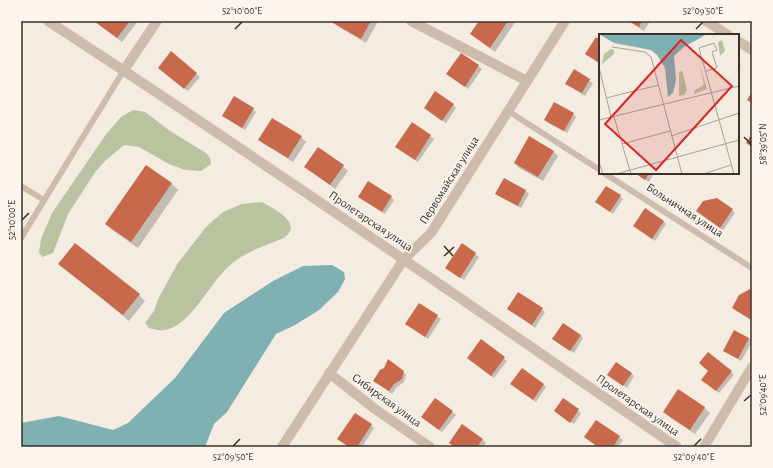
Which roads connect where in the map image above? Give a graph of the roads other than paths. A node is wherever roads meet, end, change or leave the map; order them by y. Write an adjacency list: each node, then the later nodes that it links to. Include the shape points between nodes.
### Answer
1 (48, 21): 9 (street, Пролетарская улица)
2 (157, 21): 9 (street)
3 (411, 21): 10 (street)
4 (564, 21): 10 (street, Первомайская улица)
5 (706, 21): 6 (street)
6 (726, 34)
7 (739, 42): 8 (street)
8 (752, 50)
9 (124, 70): 15 (lane); 17 (street, Пролетарская улица)
10 (527, 81): 11 (street, Первомайская улица)
11 (508, 111): 12 (lane); 17 (street, Первомайская улица, via 431,233)
12 (599, 169)
13 (606, 174): 18 (lane, Больничная улица)
14 (21, 186): 15 (lane)
15 (44, 200): 16 (lane)
16 (21, 238)
17 (404, 259): 20 (street, Первомайская улица); 23 (street, Пролетарская улица)
18 (752, 268)
19 (752, 367): 24 (street)
20 (329, 373): 21 (street, Первомайская улица); 22 (street, Сибирская улица)
21 (282, 447)
22 (430, 447)
23 (677, 447)
24 (704, 447)

